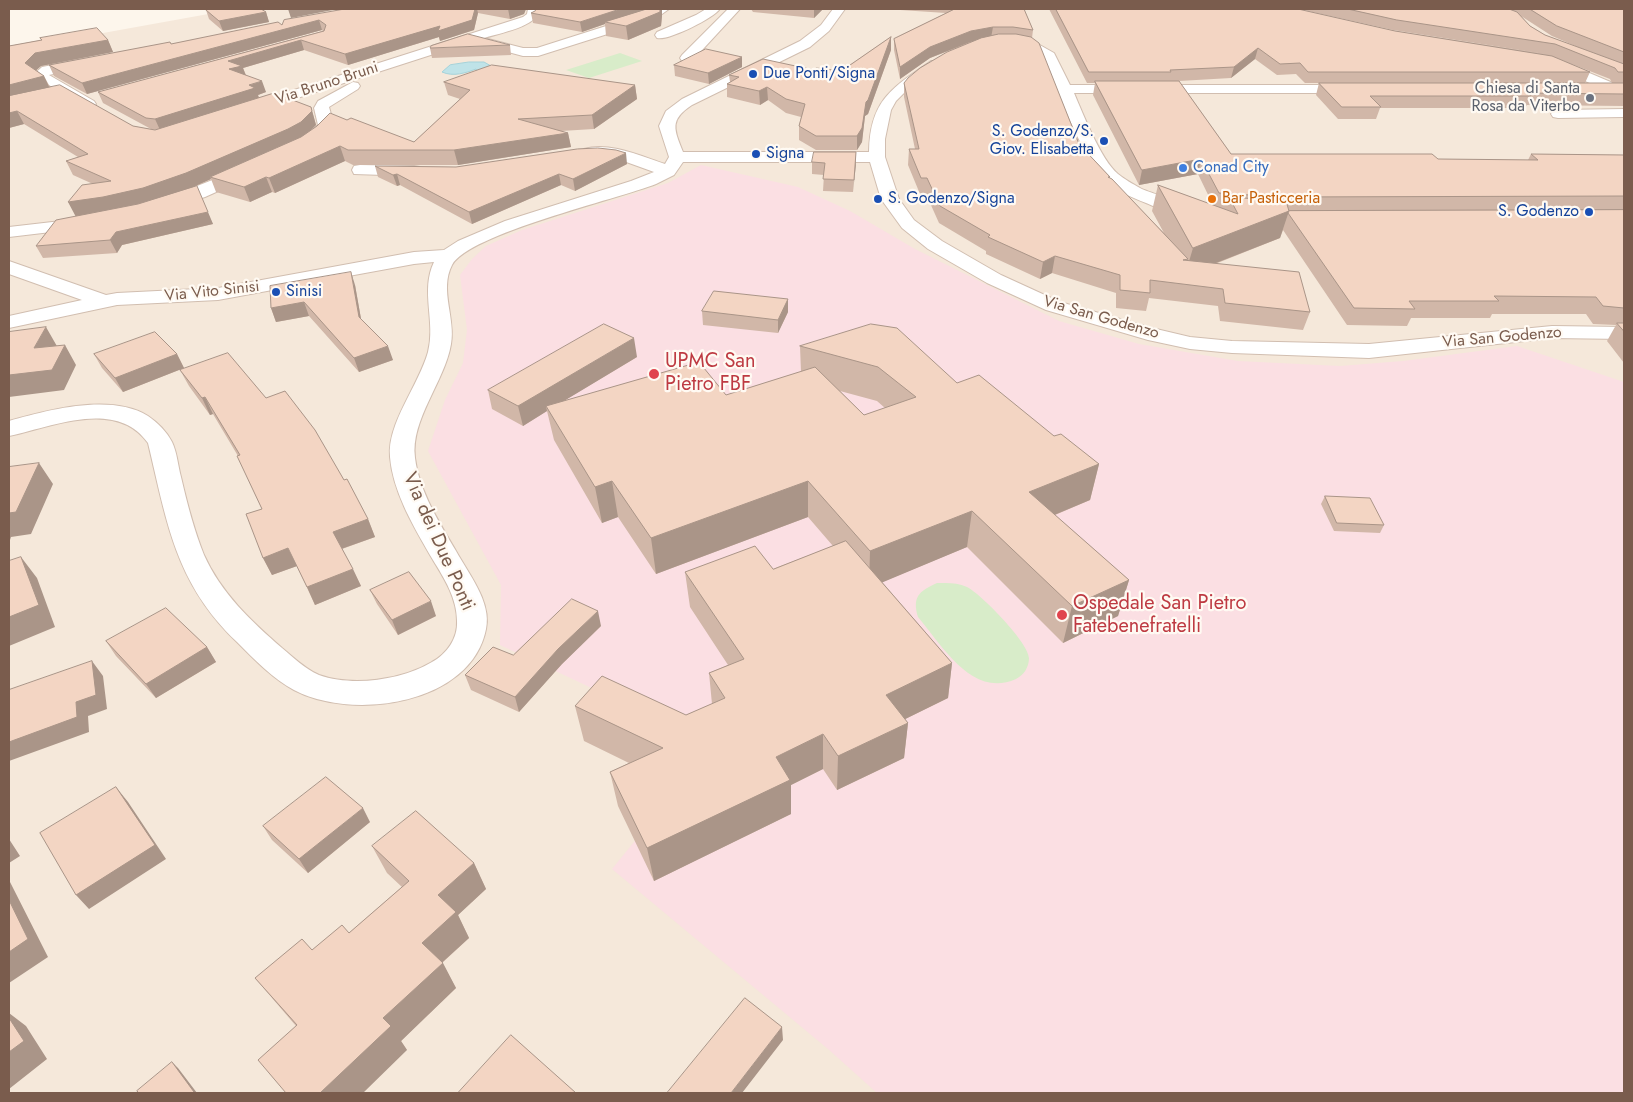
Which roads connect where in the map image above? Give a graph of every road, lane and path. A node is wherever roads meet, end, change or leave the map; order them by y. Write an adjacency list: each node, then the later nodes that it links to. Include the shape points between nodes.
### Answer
1 (534, 9): 7 (street, Via Bruno Bruni, via 527,20)
2 (663, 9): 7 (street, via 651,16 538,52 523,52)
3 (714, 9): 6 (street)
4 (734, 9): 10 (street)
5 (839, 9): 27 (street, via 827,26 805,44 672,112 666,127)
6 (661, 35)
7 (470, 38): 13 (street, Via Bruno Bruni)
8 (992, 43): 15 (street, via 1020,44 1042,50 1052,60)
9 (951, 55): 26 (street, Via San Godenzo, via 924,70 890,99 879,128)
10 (687, 58)
11 (98, 60): 18 (street, via 40,74)
12 (1546, 60): 17 (street)
13 (376, 68): 22 (street, Via Bruno Bruni); 24 (street, via 378,74 324,102 321,108 326,125 323,131)
14 (1576, 88): 17 (street)
15 (1065, 89): 16 (street); 32 (street, via 1110,176 1134,192 1166,205)
16 (1366, 89)
17 (1620, 89)
18 (67, 91): 19 (street); 20 (street, via 84,101)
19 (47, 96)
20 (101, 103)
21 (1624, 113): 23 (street)
22 (234, 114)
23 (1558, 114)
24 (287, 153)
25 (571, 154): 27 (street, via 613,152)
26 (877, 157): 27 (street); 39 (street, Via San Godenzo, via 896,210 913,229 935,245 994,280 1048,305 1148,334 1210,346 1348,351 1552,332)
27 (673, 164): 35 (street, via 636,185 504,227)
28 (261, 165): 31 (street, via 199,193)
29 (360, 170): 30 (street)
30 (434, 172)
31 (148, 210)
32 (1209, 215)
33 (104, 220): 34 (street)
34 (9, 232)
35 (450, 255): 37 (street, Via Vito Sinisi, via 414,258 218,294); 40 (street, Via dei Due Ponti, via 441,268 438,284 441,342 429,380 404,437 402,452 415,498 462,585 472,628 469,640 452,664 408,687 380,693 336,692 305,682 258,644 223,609 197,570 184,535 160,443 152,430 139,420 115,412 93,411)
36 (9, 267): 37 (street, Via Vito Sinisi)
37 (104, 302): 38 (street)
38 (9, 322)
39 (1624, 333)
40 (9, 429)

